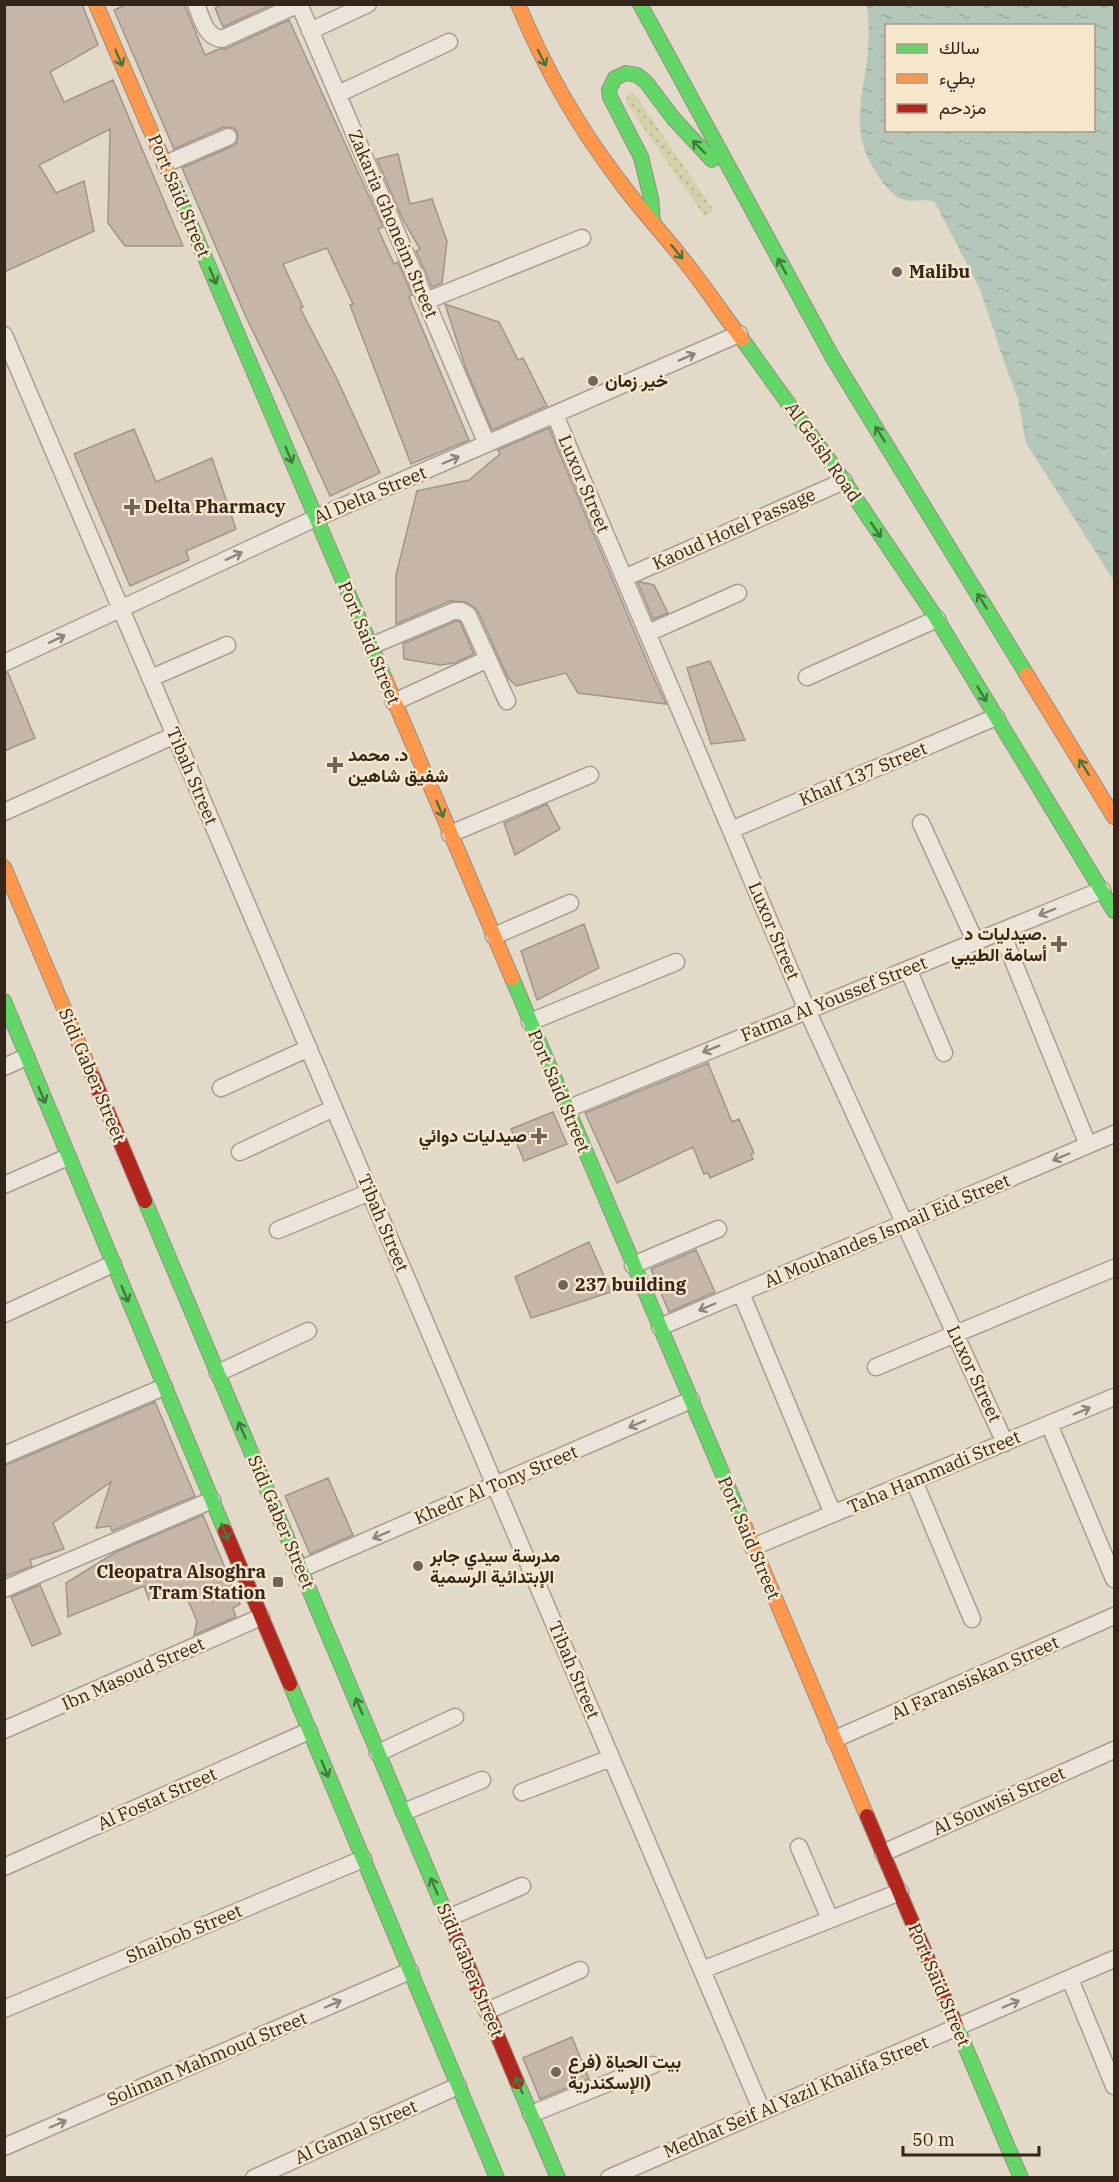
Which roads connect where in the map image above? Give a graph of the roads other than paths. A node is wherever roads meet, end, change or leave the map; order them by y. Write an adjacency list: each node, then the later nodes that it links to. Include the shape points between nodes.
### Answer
1 (96, 4): 11 (main road, Port Said Street, one-way to 11)
2 (196, 4): 3 (street, via 208,33 222,39)
3 (299, 4): 7 (street, Zakaria Ghoneim Street)
4 (368, 4): 7 (street)
5 (518, 4): 13 (main road, Al Geish Road, one-way to 13, via 558,89 586,135)
6 (640, 4): 12 (main road)
7 (310, 31): 9 (street, Zakaria Ghoneim Street)
8 (449, 42): 9 (street)
9 (338, 94): 15 (street, Zakaria Ghoneim Street)
10 (228, 137): 11 (street)
11 (165, 164): 23 (main road, Port Said Street, one-way to 23)
12 (741, 187): 13 (main road, one-way to 13, via 694,142 642,78 632,73 621,74 611,84 610,97 641,157); 41 (main road, one-way to 12, via 833,358)
13 (653, 222): 17 (main road, Al Geish Road, one-way to 17)
14 (582, 238): 15 (street)
15 (426, 301): 21 (street, Zakaria Ghoneim Street)
16 (4, 334): 18 (street, Tibah Street)
17 (739, 334): 20 (street, Al Delta Street, one-way to 17); 22 (main road, Al Geish Road)
18 (20, 372): 19 (street); 26 (street, Tibah Street)
19 (4, 379)
20 (555, 415): 21 (street, Al Delta Street); 24 (street, Luxor Street)
21 (487, 444): 23 (street, Al Delta Street, one-way to 21)
22 (844, 481): 24 (street, Kaoud Hotel Passage); 27 (main road, Al Geish Road, one-way to 27)
23 (316, 518): 26 (street, Al Delta Street, one-way to 23); 30 (main road, Port Said Street)
24 (624, 578): 28 (street, Luxor Street)
25 (738, 593): 28 (street)
26 (121, 609): 32 (street, Al Delta Street, one-way to 26); 34 (street, Tibah Street)
27 (937, 619): 33 (street); 37 (main road, Al Geish Road, one-way to 37)
28 (648, 633): 43 (street, Luxor Street)
29 (227, 645): 34 (street)
30 (371, 646): 31 (street, via 458,610 468,615); 36 (main road, Port Said Street)
31 (488, 660): 35 (street); 36 (street)
32 (4, 663)
33 (807, 677)
34 (151, 678): 38 (street, Tibah Street)
35 (507, 701)
36 (394, 702): 44 (main road, Port Said Street, one-way to 44)
37 (996, 717): 43 (street, Khalf 137 Street); 46 (main road, Al Geish Road)
38 (175, 735): 40 (street); 57 (street, Tibah Street)
39 (590, 775): 44 (street)
40 (4, 812)
41 (1114, 817)
42 (921, 823): 51 (street)
43 (731, 830): 55 (street, Luxor Street)
44 (450, 834): 50 (main road, Port Said Street)
45 (4, 867): 82 (main road, Sidi Gaber Street)
46 (1101, 890): 48 (main road, Al Geish Road); 49 (street, Fatma Al Youssef Street, one-way to 49)
47 (570, 903): 50 (street)
48 (1114, 911)
49 (1001, 931): 51 (street, Fatma Al Youssef Street); 65 (street)
50 (494, 936): 56 (main road, Port Said Street)
51 (975, 941): 53 (street, Fatma Al Youssef Street)
52 (676, 962): 56 (street)
53 (908, 969): 55 (street, Fatma Al Youssef Street); 58 (street)
54 (4, 1001): 59 (main road)
55 (807, 1010): 63 (street, Fatma Al Youssef Street, one-way to 63); 70 (street, Luxor Street)
56 (530, 1022): 63 (main road, Port Said Street)
57 (309, 1048): 61 (street); 62 (street, Tibah Street)
58 (944, 1053)
59 (26, 1057): 60 (street); 67 (main road, one-way to 67)
60 (4, 1067)
61 (221, 1088)
62 (334, 1108): 66 (street); 69 (street, Tibah Street)
63 (567, 1109): 74 (main road, Port Said Street)
64 (1114, 1134): 65 (street, Al Mouhandes Ismail Eid Street)
65 (1088, 1145): 70 (street, Al Mouhandes Ismail Eid Street, one-way to 70)
66 (240, 1152)
67 (68, 1157): 68 (street); 73 (main road)
68 (4, 1185)
69 (370, 1192): 72 (street); 90 (street, Tibah Street)
70 (904, 1223): 76 (street, Al Mouhandes Ismail Eid Street); 80 (street, Luxor Street)
71 (718, 1229): 74 (street)
72 (278, 1230)
73 (113, 1264): 77 (street); 83 (main road, one-way to 83)
74 (633, 1265): 78 (main road, Port Said Street)
75 (1114, 1268): 80 (street)
76 (741, 1293): 78 (street, Al Mouhandes Ismail Eid Street, one-way to 78); 92 (street)
77 (4, 1314)
78 (660, 1327): 85 (main road, Port Said Street)
79 (308, 1331): 82 (street)
80 (955, 1334): 81 (street); 87 (street, Luxor Street)
81 (876, 1367)
82 (218, 1373): 94 (main road, Sidi Gaber Street, one-way to 82)
83 (164, 1387): 88 (street); 91 (main road)
84 (1114, 1397): 86 (street, Taha Hammadi Street, one-way to 84)
85 (691, 1400): 90 (street, Khedr Al Tony Street, one-way to 90); 93 (main road, Port Said Street)
86 (1049, 1424): 87 (street, Taha Hammadi Street); 95 (street)
87 (1005, 1443): 89 (street, Taha Hammadi Street)
88 (4, 1455)
89 (914, 1481): 92 (street, Taha Hammadi Street); 99 (street)
90 (495, 1485): 94 (street, Khedr Al Tony Street, one-way to 94); 106 (street, Tibah Street)
91 (212, 1500): 96 (street); 98 (main road, one-way to 98)
92 (833, 1514): 93 (street, Taha Hammadi Street)
93 (753, 1548): 103 (main road, Port Said Street)
94 (301, 1569): 105 (main road, Sidi Gaber Street, one-way to 94)
95 (1114, 1579)
96 (4, 1589)
97 (1114, 1616): 103 (street, Al Faransiskan Street)
98 (261, 1617): 101 (street, Ibn Masoud Street); 102 (main road)
99 (972, 1619)
100 (455, 1718): 105 (street)
101 (4, 1730)
102 (309, 1731): 112 (main road, one-way to 112); 113 (street, Al Fostat Street)
103 (835, 1739): 111 (main road, Port Said Street)
104 (1114, 1750): 111 (street, Al Souwisi Street)
105 (378, 1753): 109 (main road, Sidi Gaber Street)
106 (611, 1758): 108 (street); 120 (street, Tibah Street)
107 (482, 1780): 109 (street)
108 (522, 1792)
109 (404, 1812): 116 (main road, Sidi Gaber Street, one-way to 109)
110 (799, 1847): 117 (street)
111 (883, 1853): 115 (main road, Port Said Street)
112 (363, 1858): 121 (main road); 123 (street, Shaibob Street)
113 (4, 1867)
114 (522, 1886): 116 (street)
115 (900, 1892): 117 (street); 125 (main road, Port Said Street)
116 (448, 1918): 124 (main road, Sidi Gaber Street)
117 (830, 1919): 120 (street)
118 (1114, 1959): 122 (street, Medhat Seif Al Yazil Khalifa Street)
119 (580, 1970): 124 (street)
120 (702, 1970): 129 (street, Tibah Street)
121 (410, 1971): 127 (main road); 131 (street, Soliman Mahmoud Street, one-way to 121)
122 (1070, 1979): 125 (street, Medhat Seif Al Yazil Khalifa Street, one-way to 122); 128 (street)
123 (4, 2009)
124 (487, 2011): 130 (main road, Sidi Gaber Street, one-way to 124)
125 (957, 2028): 129 (street, Medhat Seif Al Yazil Khalifa Street); 136 (main road, Port Said Street)
126 (653, 2065): 130 (street)
127 (458, 2086): 132 (street, Al Gamal Street); 133 (main road)
128 (1114, 2086)
129 (762, 2111): 135 (street, Medhat Seif Al Yazil Khalifa Street)
130 (531, 2114): 134 (main road, Sidi Gaber Street)
131 (4, 2147)
132 (254, 2178)
133 (497, 2178)
134 (558, 2178)
135 (609, 2178)
136 (1021, 2178)

